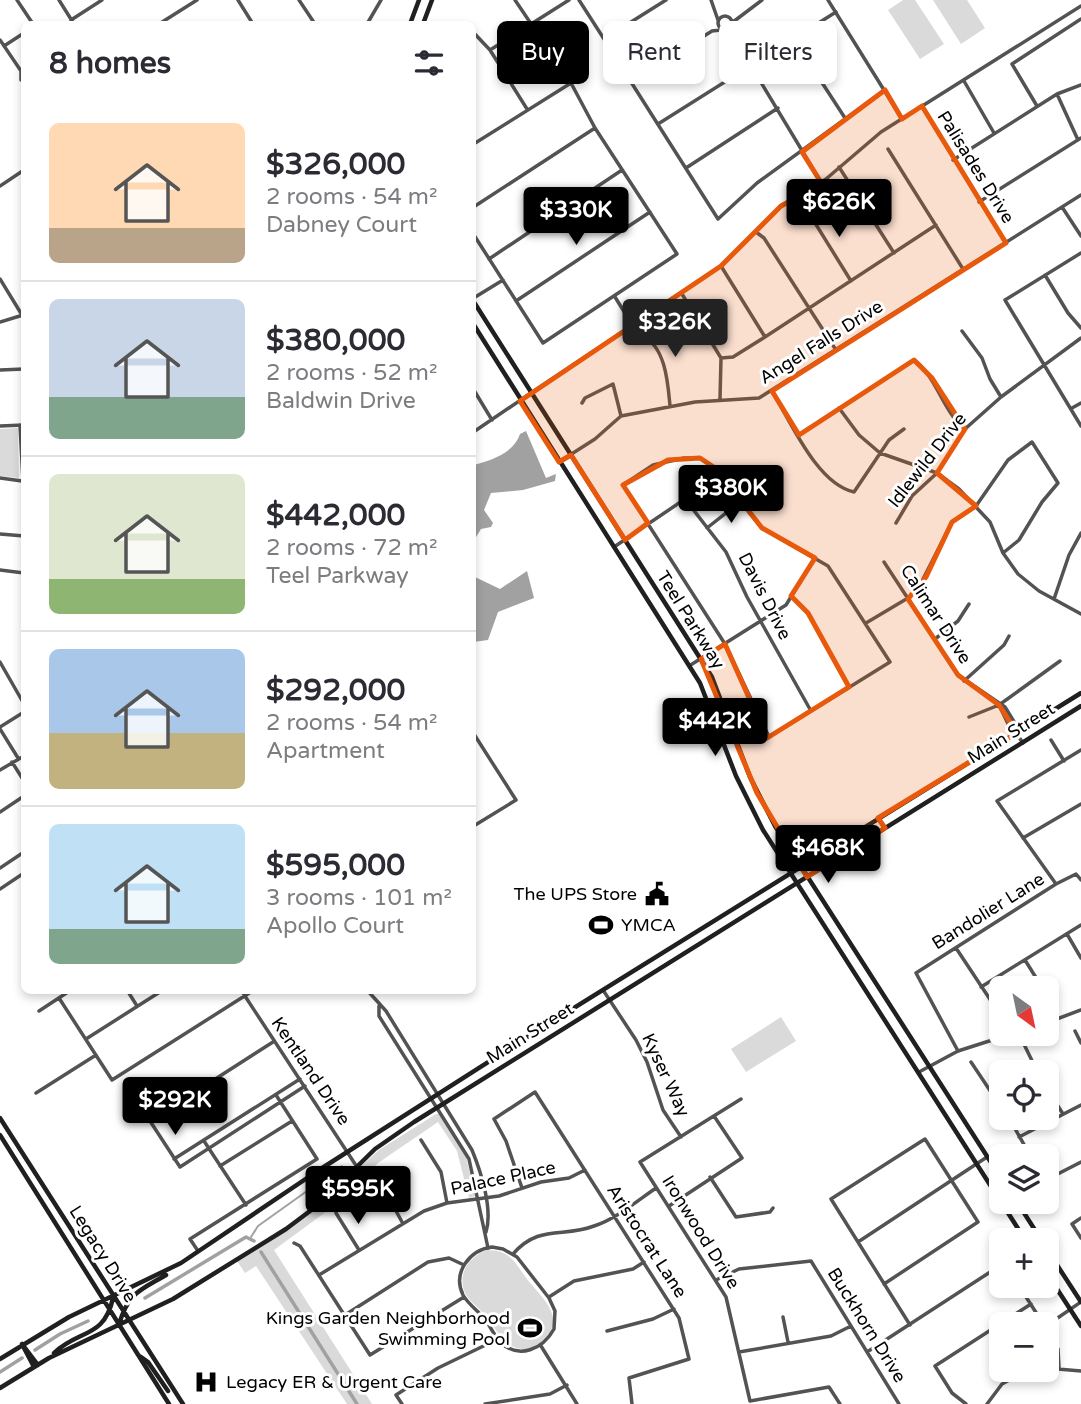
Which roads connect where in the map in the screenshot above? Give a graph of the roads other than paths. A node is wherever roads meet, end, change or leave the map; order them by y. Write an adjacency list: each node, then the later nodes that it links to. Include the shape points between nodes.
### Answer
1 (17, 0): 23 (street)
2 (59, 0): 24 (street)
3 (102, 0): 25 (street)
4 (197, 0): 26 (street)
5 (238, 0): 27 (street)
6 (299, 0): 28 (street)
7 (381, 0): 29 (street)
8 (419, 0): 30 (main road)
9 (432, 0): 31 (main road)
10 (515, 0): 32 (street)
11 (569, 0): 33 (street)
12 (579, 0): 13 (street, via 604,39)
13 (666, 0)
14 (711, 0): 18 (street)
15 (762, 0): 20 (street)
16 (828, 0): 19 (street)
17 (1081, 6): 47 (street)
18 (716, 9): 21 (street); 34 (street)
19 (836, 12): 37 (street); 54 (street)
20 (739, 15): 21 (street); 36 (street)
21 (726, 16): 34 (street); 35 (street)
22 (1081, 19): 57 (street, via 1012,64)
23 (31, 21)
24 (71, 21)
25 (73, 21)
26 (164, 21)
27 (251, 21)
28 (313, 21)
29 (370, 21)
30 (412, 21)
31 (424, 21)
32 (530, 21)
33 (537, 21)
34 (718, 21): 39 (street)
35 (728, 21)
36 (735, 21)
37 (821, 21)
38 (719, 31): 39 (street)
39 (712, 32): 62 (street, via 631,82)
40 (21, 35): 43 (street)
41 (476, 35): 45 (street)
42 (0, 40): 43 (street)
43 (4, 46): 46 (street, via 21,71)
44 (497, 46): 45 (street)
45 (490, 50): 59 (street)
46 (21, 79)
47 (964, 81): 56 (street); 64 (street)
48 (569, 84): 59 (street)
49 (572, 84): 63 (street)
50 (721, 84): 62 (street)
51 (763, 84): 58 (street)
52 (823, 84): 60 (street)
53 (1081, 85): 55 (street)
54 (885, 90): 60 (street); 61 (street)
55 (1057, 94): 57 (street); 65 (street)
56 (922, 106): 61 (street); 69 (street, Palisades Drive)
57 (1037, 106): 64 (street)
58 (778, 108): 68 (street); 71 (street)
59 (528, 110): 66 (street)
60 (845, 118): 68 (street)
61 (902, 119): 70 (street)
62 (658, 124): 71 (street)
63 (595, 128): 72 (street); 78 (street)
64 (994, 133): 69 (street)
65 (1079, 139): 77 (street)
66 (476, 142)
67 (888, 149): 82 (street)
68 (802, 152): 71 (street, via 757,183 718,219); 74 (street)
69 (953, 160): 77 (street, Palisades Drive)
70 (839, 167): 74 (street); 87 (street)
71 (686, 168)
72 (622, 170): 81 (street); 89 (street)
73 (21, 172): 75 (street)
74 (821, 182): 83 (street, via 781,206)
75 (0, 186)
76 (1081, 195): 79 (street, Angel Falls Drive)
77 (979, 202): 86 (street, Palisades Drive)
78 (476, 205)
79 (1062, 207): 84 (street); 86 (street, Angel Falls Drive)
80 (807, 210): 95 (street)
81 (650, 212): 98 (street, via 677,254); 99 (street)
82 (936, 225): 87 (street); 91 (street)
83 (756, 232): 90 (street); 101 (street)
84 (1081, 236)
85 (476, 238): 89 (street)
86 (1006, 243): 91 (street, Angel Falls Drive)
87 (894, 253): 95 (street)
88 (1081, 253): 92 (street)
89 (489, 259): 94 (street)
90 (722, 266): 96 (street); 110 (street)
91 (963, 270): 112 (street, Angel Falls Drive)
92 (1045, 275): 106 (street); 114 (street, via 1005,300)
93 (0, 279): 102 (street)
94 (503, 280): 97 (street); 99 (street)
95 (851, 281): 101 (street)
96 (682, 294): 105 (street); 113 (street)
97 (476, 297)
98 (615, 297): 99 (street, via 543,344); 105 (street)
99 (516, 301)
100 (476, 304): 118 (main road, Teel Parkway)
101 (809, 309): 110 (street); 112 (street)
102 (21, 311)
103 (21, 315): 104 (street)
104 (0, 322)
105 (633, 326): 118 (street)
106 (1081, 328)
107 (476, 329): 122 (main road, Teel Parkway)
108 (962, 331): 120 (street)
109 (642, 336): 125 (street, via 666,368)
110 (765, 337): 113 (street, via 733,357)
111 (1081, 338): 114 (street, Idlewild Drive)
112 (836, 350): 117 (street, Angel Falls Drive)
113 (721, 358): 121 (street)
114 (1043, 365): 120 (street, Idlewild Drive); 127 (street)
115 (21, 369): 116 (street)
116 (0, 370)
117 (772, 391): 121 (street, Angel Falls Drive, via 749,401); 136 (street)
118 (531, 393): 122 (street); 138 (main road, Teel Parkway)
119 (476, 394): 129 (street)
120 (1001, 397): 134 (street, Idlewild Drive)
121 (720, 399): 125 (street, Angel Falls Drive)
122 (520, 401): 129 (street); 139 (main road, Teel Parkway)
123 (582, 403): 128 (street, via 613,384)
124 (1081, 403): 127 (street)
125 (670, 406): 128 (street, Angel Falls Drive)
126 (839, 408): 134 (street, via 914,360 932,378); 136 (street); 137 (street)
127 (1072, 408): 132 (street)
128 (621, 416): 138 (street, Angel Falls Drive)
129 (492, 420): 135 (street)
130 (21, 425): 131 (street)
131 (0, 426)
132 (1081, 426)
133 (904, 429): 137 (street)
134 (965, 429): 140 (street, Idlewild Drive)
135 (476, 430)
136 (799, 435): 137 (street, via 831,483 854,492)
137 (880, 453): 140 (street)
138 (571, 455): 139 (street, Angel Falls Drive); 142 (main road, Teel Parkway)
139 (559, 462): 144 (main road, Teel Parkway)
140 (937, 473): 146 (street); 148 (street, Idlewild Drive, via 912,496)
141 (0, 478): 143 (street)
142 (586, 478): 144 (main road); 153 (main road, Teel Parkway)
143 (21, 481)
144 (574, 485): 154 (main road, Teel Parkway)
145 (740, 502): 147 (street, via 716,468 700,458 668,460 623,485); 149 (street); 156 (street, via 762,528)
146 (976, 506): 155 (street, via 995,530); 155 (street, via 1008,460 1032,442 1058,483 1018,540); 163 (street, via 952,522 926,577)
147 (648, 523): 149 (street, Davis Drive, via 685,499); 153 (street); 171 (street)
148 (896, 523)
149 (707, 528): 167 (street, Davis Drive, via 726,552)
150 (1081, 533): 164 (street)
151 (0, 534): 152 (street)
152 (21, 536)
153 (625, 540): 154 (street); 160 (main road, Teel Parkway)
154 (614, 547): 162 (main road, Teel Parkway)
155 (1003, 553): 164 (street, via 1018,574)
156 (815, 558): 161 (street); 168 (street, via 828,566)
157 (884, 562): 163 (street, Calimar Drive)
158 (0, 570): 159 (street)
159 (21, 573)
160 (658, 592): 162 (main road); 172 (main road, Teel Parkway)
161 (791, 596): 167 (street, via 786,605); 177 (street, via 808,613)
162 (647, 598): 175 (main road, Teel Parkway)
163 (908, 598): 168 (street); 170 (street, Calimar Drive)
164 (1054, 599): 166 (street)
165 (969, 604): 170 (street, via 958,621)
166 (1081, 614)
167 (762, 621): 171 (street); 182 (street, Davis Drive)
168 (866, 623): 177 (street, via 890,662)
169 (1009, 636): 176 (street)
170 (935, 639): 176 (street, Calimar Drive)
171 (725, 644): 172 (street); 182 (street, via 769,737)
172 (701, 659): 175 (street); 190 (main road, Teel Parkway, via 724,704)
173 (1060, 661): 180 (street)
174 (0, 662): 179 (street)
175 (689, 666): 191 (main road, Teel Parkway, via 708,699)
176 (964, 681): 180 (street, Calimar Drive)
177 (849, 687): 182 (street)
178 (1081, 693): 186 (main road, Main Street)
179 (21, 699)
180 (999, 705): 184 (street); 186 (street, Calimar Drive)
181 (1081, 706): 189 (main road, Main Street)
182 (811, 711)
183 (21, 714): 185 (street)
184 (969, 717)
185 (0, 728): 194 (street)
186 (1016, 731): 189 (street, Calimar Drive); 199 (main road, Main Street)
187 (476, 736): 207 (street, via 516,800)
188 (1051, 740): 195 (street)
189 (1023, 743): 200 (main road, Main Street)
190 (737, 746): 191 (main road); 202 (main road, Teel Parkway)
191 (726, 750): 204 (main road, Teel Parkway)
192 (1081, 750): 195 (street)
193 (21, 756): 194 (street)
194 (18, 758): 196 (street)
195 (1064, 761): 209 (street, via 997,801)
196 (12, 762): 197 (street); 198 (street)
197 (0, 770)
198 (21, 776)
199 (943, 778): 200 (main road); 206 (main road, Main Street)
200 (949, 788): 208 (main road, Main Street)
201 (21, 798): 205 (street)
202 (762, 801): 204 (main road); 211 (main road, Teel Parkway)
203 (1081, 804): 209 (street)
204 (750, 807): 213 (main road, Teel Parkway)
205 (0, 811)
206 (878, 818): 208 (main road); 211 (main road, Main Street)
207 (476, 823)
208 (885, 828): 215 (main road, Main Street)
209 (1023, 839): 218 (street)
210 (21, 854): 212 (street)
211 (801, 866): 213 (main road, Main Street); 215 (main road, Teel Parkway)
212 (0, 868)
213 (791, 872): 217 (main road, Teel Parkway); 220 (main road, Main Street)
214 (21, 875): 219 (street)
215 (807, 877): 217 (main road, Main Street); 236 (main road, Teel Parkway)
216 (1081, 880): 218 (street, Bandolier Lane, via 1076,874)
217 (798, 883): 221 (main road, Main Street); 240 (main road, Teel Parkway)
218 (1056, 884): 224 (street, Bandolier Lane)
219 (0, 889)
220 (724, 914): 221 (main road); 229 (main road, Main Street)
221 (730, 925): 239 (main road, Main Street)
222 (1081, 925): 223 (street)
223 (1066, 934): 225 (street); 226 (street)
224 (956, 948): 228 (street); 253 (street, Bandolier Lane, via 916,973)
225 (1081, 958)
226 (1025, 960): 227 (street); 228 (street)
227 (1035, 976)
228 (981, 987): 238 (street)
229 (603, 990): 239 (street, Kyser Way); 254 (main road, Main Street)
230 (66, 994): 237 (street)
231 (130, 994): 241 (street)
232 (157, 994): 241 (street)
233 (248, 994): 235 (street)
234 (371, 994): 242 (street)
235 (245, 996): 249 (street, Kentland Drive); 255 (street, via 112,1080)
236 (883, 996): 240 (main road); 258 (main road, Teel Parkway)
237 (60, 998): 244 (street); 247 (street)
238 (989, 999)
239 (609, 1000): 256 (main road, Main Street); 278 (street, Kyser Way, via 643,1055 663,1111)
240 (874, 1001): 259 (main road, Teel Parkway)
241 (138, 1006): 247 (street)
242 (379, 1006): 251 (street); 252 (street, via 379,1016)
243 (1081, 1010): 245 (street)
244 (39, 1011)
245 (1059, 1019)
246 (1075, 1031): 250 (street)
247 (86, 1039): 255 (street)
248 (989, 1041): 253 (street)
249 (274, 1042): 260 (street, Kentland Drive); 286 (street, via 150,1121)
250 (1081, 1043)
251 (407, 1045): 252 (street); 264 (street)
252 (401, 1049): 266 (street)
253 (958, 1051): 258 (street)
254 (505, 1052): 256 (main road); 264 (main road, Main Street)
255 (96, 1055): 263 (street)
256 (510, 1061): 269 (main road, Main Street)
257 (971, 1062): 262 (street)
258 (929, 1066): 259 (street); 285 (main road, Teel Parkway)
259 (919, 1072): 290 (main road, Teel Parkway)
260 (300, 1079): 261 (street, Kentland Drive); 265 (street)
261 (305, 1086): 268 (street); 284 (street, Kentland Drive)
262 (989, 1089)
263 (36, 1093)
264 (438, 1094): 266 (main road, Main Street); 269 (street)
265 (276, 1095): 268 (street); 281 (street)
266 (432, 1098): 269 (street); 284 (main road, Main Street)
267 (741, 1099): 273 (street)
268 (281, 1102): 275 (street); 283 (street)
269 (441, 1105): 292 (main road, Main Street); 302 (street, via 472,1150); 303 (street, via 470,1159)
270 (1081, 1105): 272 (street)
271 (1059, 1108): 272 (street)
272 (1063, 1114): 279 (street)
273 (714, 1116): 278 (street); 297 (street, via 741,1158)
274 (0, 1118): 289 (main road, Legacy Drive)
275 (292, 1121): 291 (street); 305 (street, via 317,1159)
276 (1015, 1130): 279 (street)
277 (0, 1135): 293 (main road, Legacy Drive)
278 (681, 1137): 301 (street, Ironwood Drive, via 640,1162)
279 (1019, 1137): 282 (street)
280 (421, 1140): 304 (street, via 441,1172)
281 (204, 1141): 283 (street); 286 (street)
282 (1023, 1144)
283 (209, 1149): 286 (street, via 180,1167); 291 (street)
284 (348, 1152): 292 (street, Kentland Drive); 320 (main road, Main Street)
285 (987, 1157): 287 (main road, Teel Parkway); 290 (street)
286 (174, 1159)
287 (989, 1160)
288 (1081, 1162): 296 (street)
289 (28, 1163): 293 (main road); 312 (main road, Legacy Drive)
290 (976, 1163): 298 (street); 299 (main road, Teel Parkway)
291 (220, 1166): 305 (street)
292 (357, 1167): 346 (main road, Main Street, via 286,1229 193,1287)
293 (20, 1168): 314 (main road, Legacy Drive)
294 (585, 1170): 300 (street, Palace Place); 300 (street, Aristocrat Lane, via 535,1092 494,1119); 309 (street, Aristocrat Lane)
295 (375, 1172): 311 (street)
296 (1059, 1173)
297 (710, 1177): 306 (street); 308 (street, via 736,1217)
298 (951, 1180): 316 (street); 316 (street, via 925,1139 831,1199); 329 (street, via 978,1222)
299 (989, 1183)
300 (522, 1188): 302 (street, Palace Place)
301 (657, 1188): 306 (street, Ironwood Drive); 309 (street)
302 (484, 1198): 303 (street, Palace Place); 313 (street)
303 (478, 1199): 304 (street, Palace Place); 313 (street)
304 (447, 1203): 311 (street, Palace Place)
305 (246, 1205): 320 (street, via 190,1238)
306 (668, 1206): 328 (street, Ironwood Drive)
307 (336, 1208): 319 (street)
308 (772, 1208)
309 (614, 1215): 321 (street, via 595,1226 531,1238); 322 (street, Aristocrat Lane)
310 (1081, 1218): 315 (street, via 1072,1224)
311 (402, 1222): 319 (street, Palace Place)
312 (71, 1230): 314 (main road); 331 (main road, Legacy Drive)
313 (486, 1232): 318 (street)
314 (63, 1236): 335 (main road, Legacy Drive)
315 (1081, 1238)
316 (858, 1242): 329 (street)
317 (294, 1243): 327 (street)
318 (488, 1248): 321 (street); 324 (street, via 472,1255)
319 (359, 1250): 327 (street, Palace Place)
320 (198, 1251): 323 (main road, Main Street)
321 (513, 1254): 333 (street)
322 (644, 1262): 333 (street, via 633,1269 575,1281); 338 (street, Aristocrat Lane)
323 (180, 1263): 331 (main road, Main Street); 341 (main road, via 132,1296)
324 (464, 1265): 332 (street, via 460,1276); 343 (street, via 449,1258 428,1262)
325 (1059, 1268): 336 (main road)
326 (989, 1273): 349 (street)
327 (319, 1275): 343 (street)
328 (716, 1280): 348 (street, Buckhorn Drive, via 739,1269 811,1261); 356 (street, Ironwood Drive, via 726,1297)
329 (884, 1284): 349 (street)
330 (1059, 1292): 339 (main road)
331 (113, 1297): 335 (main road, Main Street); 340 (main road); 341 (main road, Legacy Drive)
332 (464, 1297): 343 (street, via 370,1355); 352 (street)
333 (549, 1298): 355 (street, via 556,1322)
334 (1027, 1298): 337 (street)
335 (104, 1301): 340 (main road, Legacy Drive); 354 (main road, Main Street)
336 (1081, 1302): 339 (street)
337 (1031, 1304): 342 (street); 375 (street, via 935,1366 952,1393)
338 (674, 1309): 351 (street); 372 (street, Aristocrat Lane, via 688,1359 629,1378)
339 (1070, 1309): 345 (street); 350 (main road)
340 (110, 1311): 347 (main road, Legacy Drive); 358 (main road, via 100,1327)
341 (123, 1312): 346 (main road, Legacy Drive); 347 (main road)
342 (1036, 1312)
343 (345, 1315)
344 (783, 1317): 353 (street)
345 (1059, 1317)
346 (128, 1320): 347 (main road, Main Street); 366 (main road, Legacy Drive)
347 (119, 1325): 358 (main road, Main Street); 366 (main road, Legacy Drive)
348 (851, 1325): 353 (street, via 831,1336); 357 (street, Buckhorn Drive)
349 (909, 1325): 357 (street)
350 (1081, 1326)
351 (607, 1331)
352 (498, 1339): 355 (street, via 518,1351); 369 (street, via 396,1395)
353 (788, 1342): 356 (street)
354 (23, 1346): 359 (main road, Main Street); 360 (main road)
355 (541, 1346): 364 (street)
356 (739, 1352): 373 (street, Ironwood Drive, via 750,1401 829,1387)
357 (867, 1352): 374 (street, Buckhorn Drive)
358 (49, 1358): 360 (main road, Main Street)
359 (0, 1359)
360 (36, 1366): 365 (main road, Main Street)
361 (1059, 1368): 362 (street)
362 (1081, 1371)
363 (1006, 1382): 376 (street)
364 (567, 1385): 370 (street, via 547,1395); 371 (street)
365 (0, 1388)
366 (168, 1391): 367 (main road, Legacy Drive); 368 (main road, Legacy Drive)
367 (169, 1404)
368 (183, 1404)
369 (402, 1404)
370 (485, 1404)
371 (577, 1404)
372 (632, 1404)
373 (840, 1404)
374 (899, 1404)
375 (966, 1404)
376 (987, 1404)

